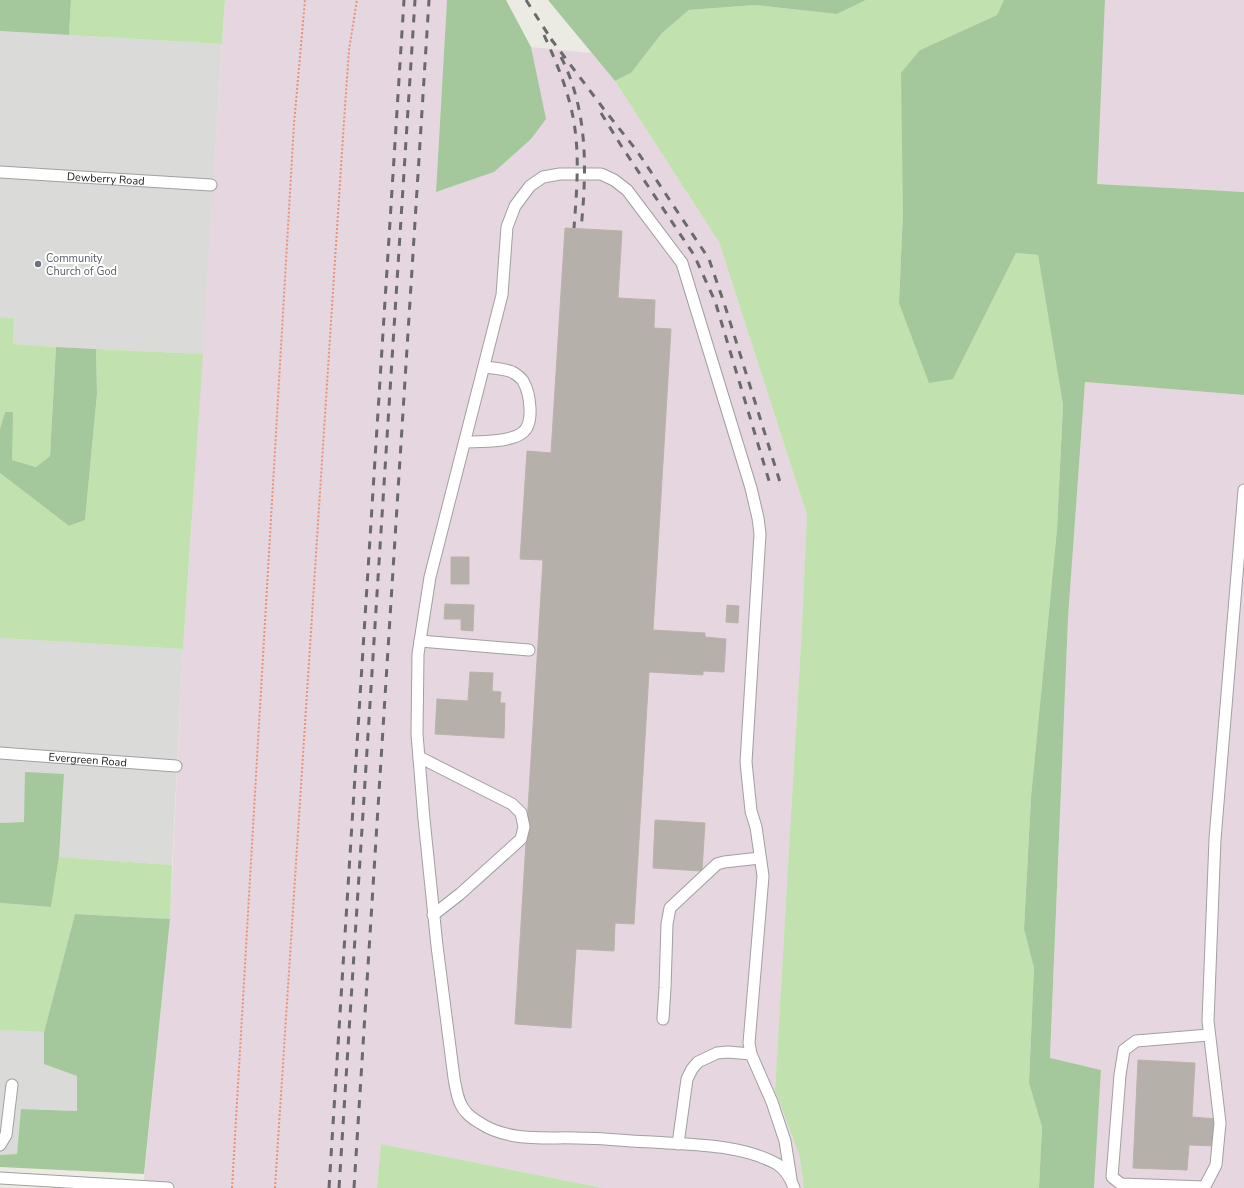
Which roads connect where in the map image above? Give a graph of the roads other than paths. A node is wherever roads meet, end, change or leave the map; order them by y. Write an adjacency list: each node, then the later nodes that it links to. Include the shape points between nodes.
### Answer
1 (0, 172): 2 (street, Dewberry Road)
2 (211, 185)
3 (484, 367): 4 (street); 4 (street, via 512,372 523,380 528,391 530,422 523,433 505,440); 11 (street, via 502,295 507,227 515,206 530,186 543,177 560,174 601,174 614,180 627,190 682,263 739,445 758,518 760,534 746,762 751,812 756,827)
4 (465, 442): 6 (street, via 430,577)
5 (1244, 490): 14 (street, via 1215,839)
6 (420, 641): 7 (street); 9 (street, via 417,734)
7 (529, 650)
8 (0, 753): 10 (street, Evergreen Road)
9 (419, 757): 12 (street); 12 (street, via 512,804 521,813 524,828 521,839)
10 (176, 766)
11 (760, 858): 13 (street, via 717,864 670,908 666,924); 15 (street, via 763,876 749,1043)
12 (433, 915): 17 (street, via 454,1078 465,1112 490,1129 513,1136)
13 (663, 1019)
14 (1209, 1035): 22 (street, via 1220,1123 1216,1165); 22 (street, via 1136,1041 1124,1050 1112,1177 1121,1184)
15 (751, 1054): 17 (street, via 717,1053 698,1062 692,1069 687,1079); 20 (street, via 772,1102 784,1141)
16 (12, 1085): 18 (street, via 6,1135)
17 (678, 1144): 20 (street, via 707,1146 757,1156 778,1165)
18 (0, 1145)
19 (0, 1178): 21 (street)
20 (792, 1183)
21 (168, 1188)
22 (1204, 1188)

